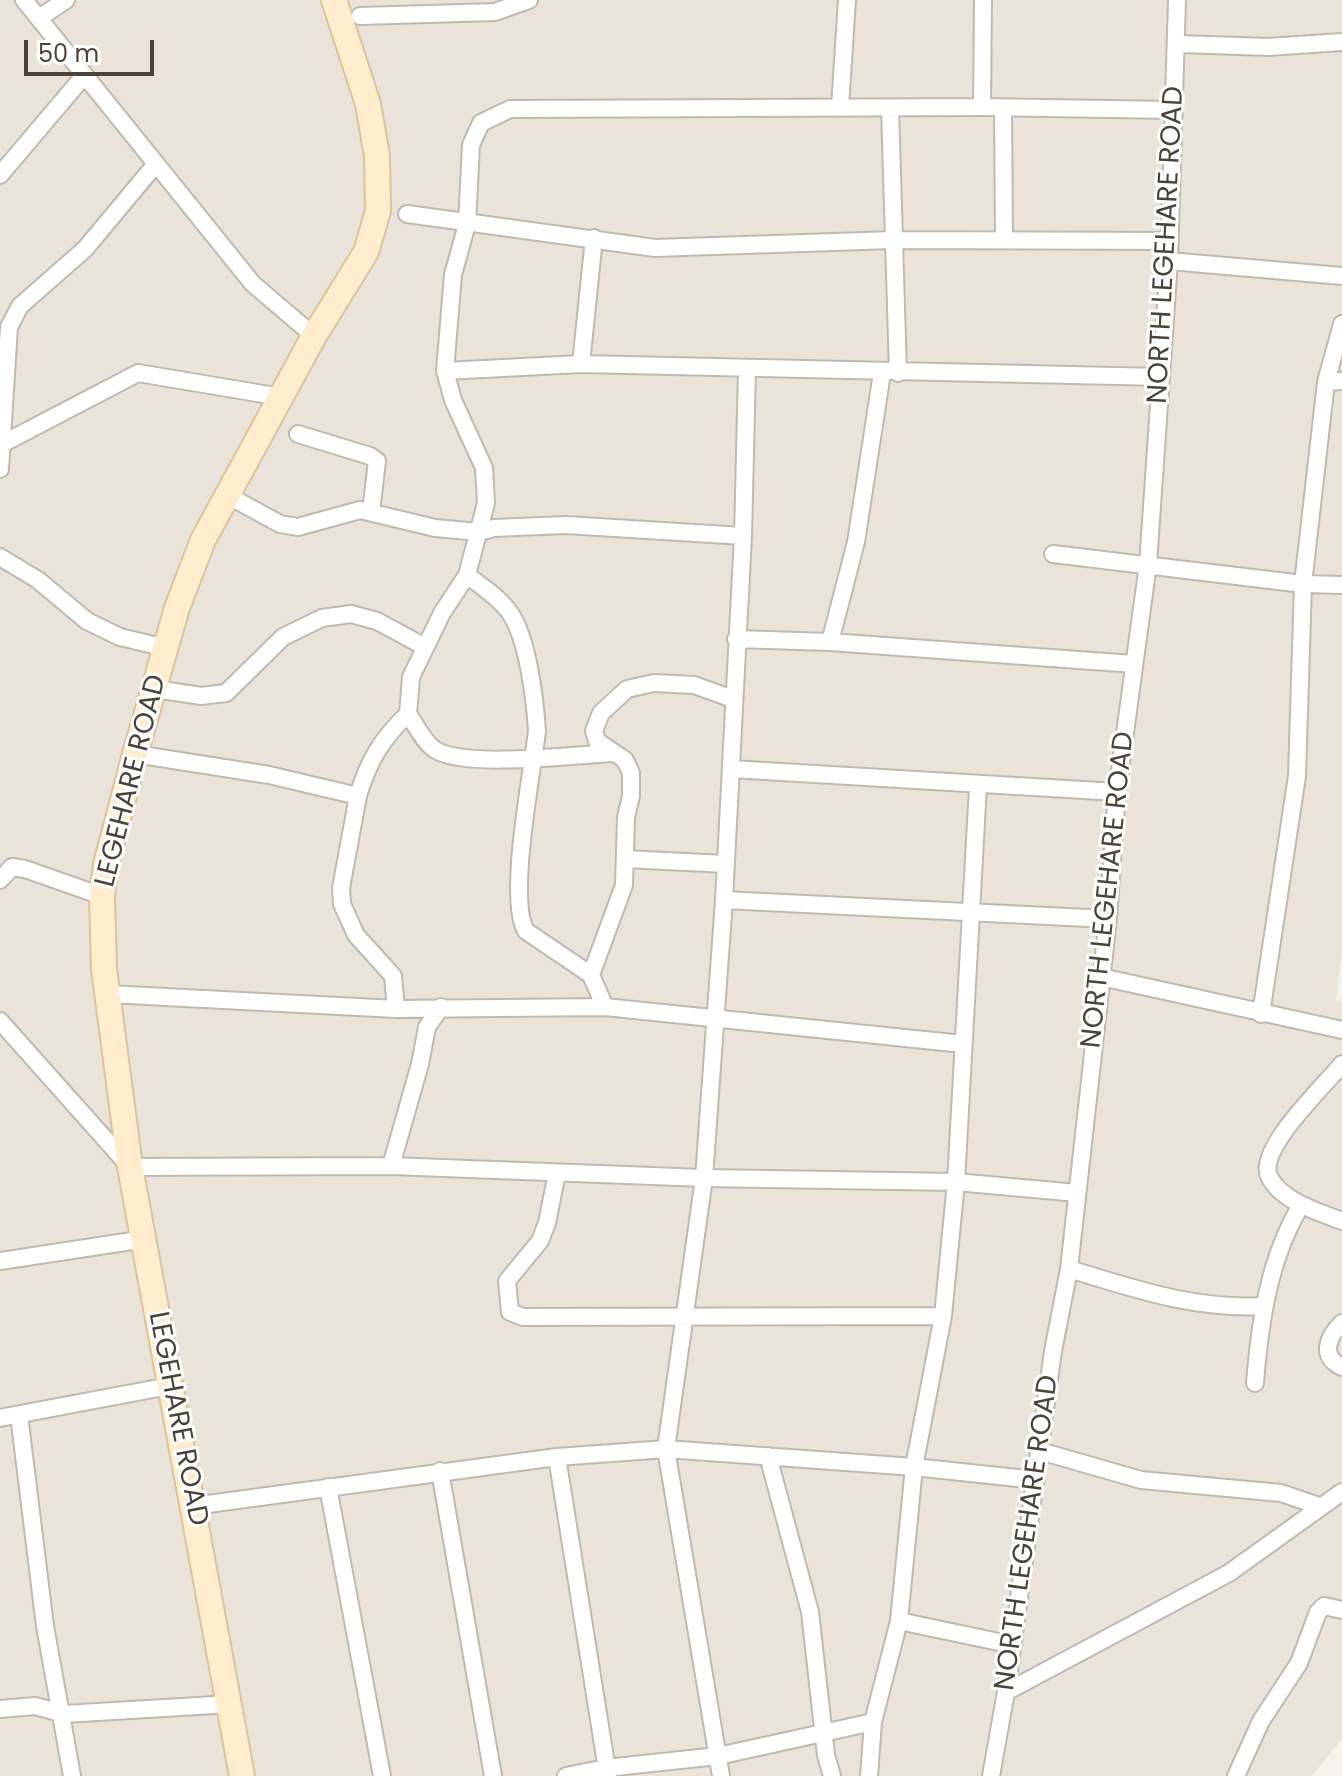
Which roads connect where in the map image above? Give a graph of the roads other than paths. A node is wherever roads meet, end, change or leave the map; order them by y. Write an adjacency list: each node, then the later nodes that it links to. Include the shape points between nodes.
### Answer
1 (24, 0): 9 (street)
2 (66, 0): 9 (street)
3 (529, 0): 8 (street, via 495,12)
4 (847, 0): 13 (street)
5 (983, 0): 14 (street)
6 (1189, 0): 7 (street)
7 (1177, 7): 11 (street, NORTH LEGEHARE ROAD)
8 (343, 13): 29 (main road, LEGEHARE ROAD, via 368,104 377,156 378,211 366,252)
9 (39, 18): 12 (street)
10 (1342, 42): 11 (street, via 1268,47)
11 (1179, 44): 17 (street, NORTH LEGEHARE ROAD)
12 (83, 77): 18 (street); 19 (street)
13 (840, 107): 15 (street); 21 (street, via 510,109 481,123 471,145)
14 (982, 107): 15 (street); 16 (street)
15 (890, 108): 23 (street)
16 (1003, 109): 17 (street); 24 (street)
17 (1172, 110): 25 (street, NORTH LEGEHARE ROAD)
18 (155, 165): 29 (street, via 253,284); 38 (street, via 85,249 20,306 9,327)
19 (0, 175)
20 (407, 214): 21 (street)
21 (461, 224): 22 (street); 32 (street)
22 (594, 238): 23 (street, via 655,248); 30 (street)
23 (893, 240): 24 (street); 33 (street)
24 (1004, 240): 25 (street)
25 (1170, 241): 26 (street, NORTH LEGEHARE ROAD)
26 (1169, 261): 27 (street); 34 (street, NORTH LEGEHARE ROAD)
27 (1342, 276)
28 (1342, 324): 35 (street)
29 (314, 336): 36 (main road, LEGEHARE ROAD)
30 (581, 364): 31 (street); 32 (street)
31 (747, 369): 33 (street); 43 (street)
32 (445, 371): 42 (street, via 487,481)
33 (890, 373): 34 (street); 51 (street)
34 (1161, 377): 46 (street, NORTH LEGEHARE ROAD)
35 (1334, 382): 48 (street)
36 (281, 397): 38 (street, via 138,373); 40 (main road, LEGEHARE ROAD)
37 (298, 434): 41 (street, via 377,461)
38 (4, 443): 39 (street)
39 (0, 469)
40 (227, 495): 41 (street, via 280,524 298,527 346,512); 53 (main road, LEGEHARE ROAD, via 203,540)
41 (371, 512): 42 (street, via 435,528)
42 (479, 532): 43 (street, via 566,525); 47 (street)
43 (743, 536): 50 (street)
44 (1053, 554): 46 (street)
45 (0, 557): 53 (street, via 87,621 120,637)
46 (1148, 564): 48 (street); 54 (street, NORTH LEGEHARE ROAD)
47 (467, 575): 52 (street); 60 (street, via 510,612 519,633 535,707)
48 (1303, 584): 49 (street); 78 (street, via 1297,776)
49 (1342, 585)
50 (736, 639): 51 (street); 56 (street)
51 (830, 642): 54 (street)
52 (425, 647): 55 (street, via 362,615 322,618 283,637 226,693 201,696); 57 (street, via 411,677)
53 (166, 648): 55 (main road, LEGEHARE ROAD)
54 (1134, 664): 63 (street, NORTH LEGEHARE ROAD)
55 (155, 689): 59 (main road, LEGEHARE ROAD)
56 (733, 699): 58 (street, via 694,685 654,683 627,689 601,713 594,731 597,741); 61 (street)
57 (408, 714): 60 (street, via 430,745 447,756); 64 (street, via 373,755)
58 (612, 753): 60 (street); 65 (street, via 625,760 631,773)
59 (135, 754): 64 (street, via 269,775); 68 (main road, LEGEHARE ROAD)
60 (534, 758): 72 (street, via 519,920 526,931)
61 (731, 769): 62 (street); 66 (street)
62 (978, 786): 63 (street); 70 (street)
63 (1117, 792): 71 (street, NORTH LEGEHARE ROAD)
64 (358, 796): 77 (street, via 342,904 356,935 393,976)
65 (625, 859): 66 (street); 72 (street, via 624,885)
66 (726, 864): 69 (street)
67 (0, 880): 68 (street, via 12,867 25,869)
68 (102, 896): 74 (main road, LEGEHARE ROAD)
69 (724, 900): 70 (street); 79 (street)
70 (973, 915): 71 (street); 82 (street)
71 (1108, 919): 73 (street, NORTH LEGEHARE ROAD)
72 (591, 975): 76 (street)
73 (1101, 977): 78 (street); 89 (street, NORTH LEGEHARE ROAD)
74 (108, 994): 77 (street); 85 (main road, LEGEHARE ROAD)
75 (441, 1007): 76 (street); 77 (street); 84 (street, via 427,1027)
76 (605, 1007): 79 (street)
77 (396, 1009)
78 (1261, 1014): 81 (street)
79 (713, 1018): 82 (street); 87 (street)
80 (0, 1021): 85 (street)
81 (1342, 1030)
82 (963, 1044): 88 (street)
83 (1342, 1064): 90 (street, via 1270,1155 1269,1177)
84 (391, 1166): 85 (street); 86 (street)
85 (130, 1167): 92 (main road, LEGEHARE ROAD)
86 (557, 1173): 87 (street); 96 (street, via 540,1241 507,1281 510,1312 537,1318)
87 (704, 1178): 88 (street); 96 (street)
88 (956, 1182): 89 (street); 97 (street)
89 (1077, 1193): 94 (street, NORTH LEGEHARE ROAD)
90 (1301, 1205): 91 (street); 95 (street, via 1277,1251)
91 (1342, 1221)
92 (145, 1239): 93 (street); 101 (main road, LEGEHARE ROAD)
93 (0, 1261)
94 (1069, 1269): 95 (street, via 1158,1297 1230,1308); 105 (street, NORTH LEGEHARE ROAD)
95 (1265, 1306): 100 (street)
96 (684, 1316): 97 (street); 104 (street)
97 (943, 1316): 108 (street)
98 (1342, 1323): 99 (street, via 1327,1351)
99 (1342, 1367)
100 (1255, 1383)
101 (169, 1386): 102 (street); 113 (main road, LEGEHARE ROAD)
102 (19, 1415): 103 (street); 121 (street, via 45,1626)
103 (0, 1418)
104 (666, 1449): 106 (street); 107 (street); 124 (street)
105 (1040, 1451): 110 (street, NORTH LEGEHARE ROAD); 114 (street, via 1141,1480 1281,1493)
106 (768, 1456): 108 (street); 123 (street, via 810,1612)
107 (557, 1457): 109 (street); 125 (street)
108 (914, 1467): 110 (street); 116 (street)
109 (440, 1471): 111 (street); 129 (street)
110 (1036, 1480): 117 (street, NORTH LEGEHARE ROAD)
111 (328, 1487): 113 (street); 128 (street)
112 (1342, 1492): 114 (street)
113 (193, 1506): 119 (main road, LEGEHARE ROAD)
114 (1319, 1506): 118 (street, via 1229,1573)
115 (1342, 1610): 135 (street, via 1320,1608 1299,1663 1261,1721)
116 (899, 1621): 117 (street); 122 (street)
117 (1013, 1645): 118 (street, NORTH LEGEHARE ROAD)
118 (1006, 1692): 134 (street, NORTH LEGEHARE ROAD)
119 (231, 1704): 121 (street); 127 (main road, LEGEHARE ROAD)
120 (0, 1709): 121 (street, via 35,1706)
121 (64, 1714): 126 (street)
122 (873, 1722): 123 (street); 133 (street)
123 (824, 1732): 124 (street); 132 (street)
124 (718, 1756): 125 (street); 131 (street)
125 (607, 1772): 130 (street)
126 (72, 1776)
127 (242, 1776)
128 (382, 1776)
129 (493, 1776)
130 (566, 1776)
131 (721, 1776)
132 (832, 1776)
133 (869, 1776)
134 (991, 1776)
135 (1236, 1776)

